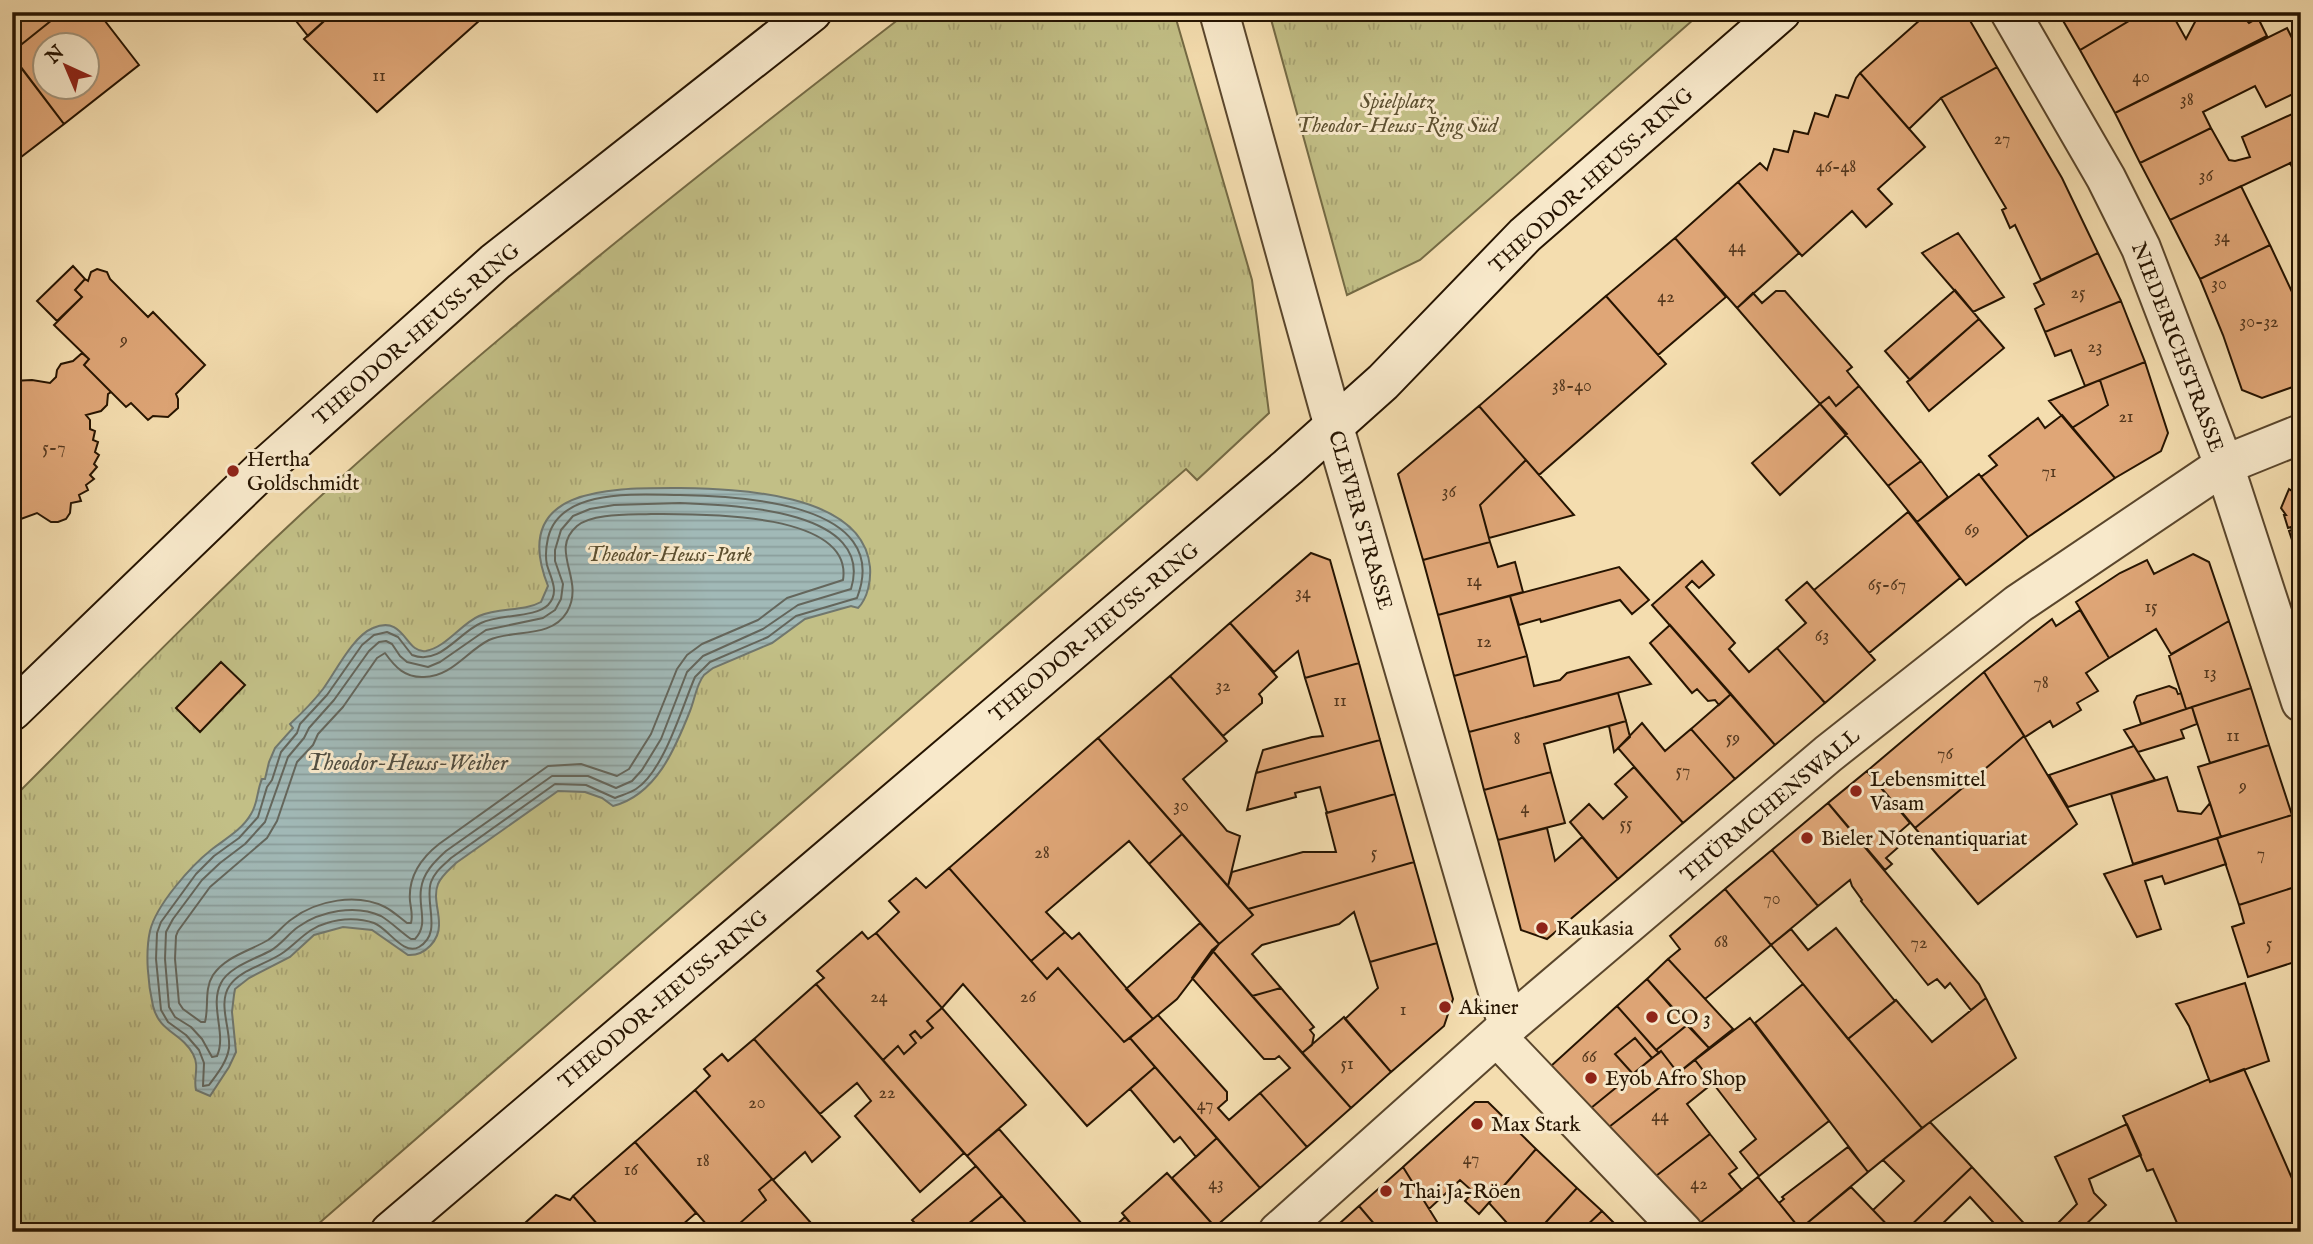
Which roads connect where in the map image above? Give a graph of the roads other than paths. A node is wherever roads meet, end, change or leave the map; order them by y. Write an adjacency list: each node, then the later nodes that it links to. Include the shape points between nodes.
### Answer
1 (812, 12): 9 (street, THEODOR-HEUSS-RING, via 495,262 263,469)
2 (1219, 12): 5 (street, CLEVER STRASSE)
3 (1781, 12): 5 (street, THEODOR-HEUSS-RING, via 1525,235)
4 (2010, 12): 7 (street, NIEDERICHSTRASSE, via 2141,248)
5 (1334, 427): 10 (street, CLEVER STRASSE); 11 (street, THEODOR-HEUSS-RING)
6 (2301, 434): 7 (street, THÜRMCHENSWALL)
7 (2224, 465): 8 (street, NIEDERICHSTRASSE); 10 (street, THÜRMCHENSWALL, via 2018,604 1828,754)
8 (2301, 702)
9 (12, 711)
10 (1502, 1031): 12 (street, THÜRMCHENSWALL); 13 (street)
11 (390, 1232)
12 (1278, 1232)
13 (1682, 1232)

